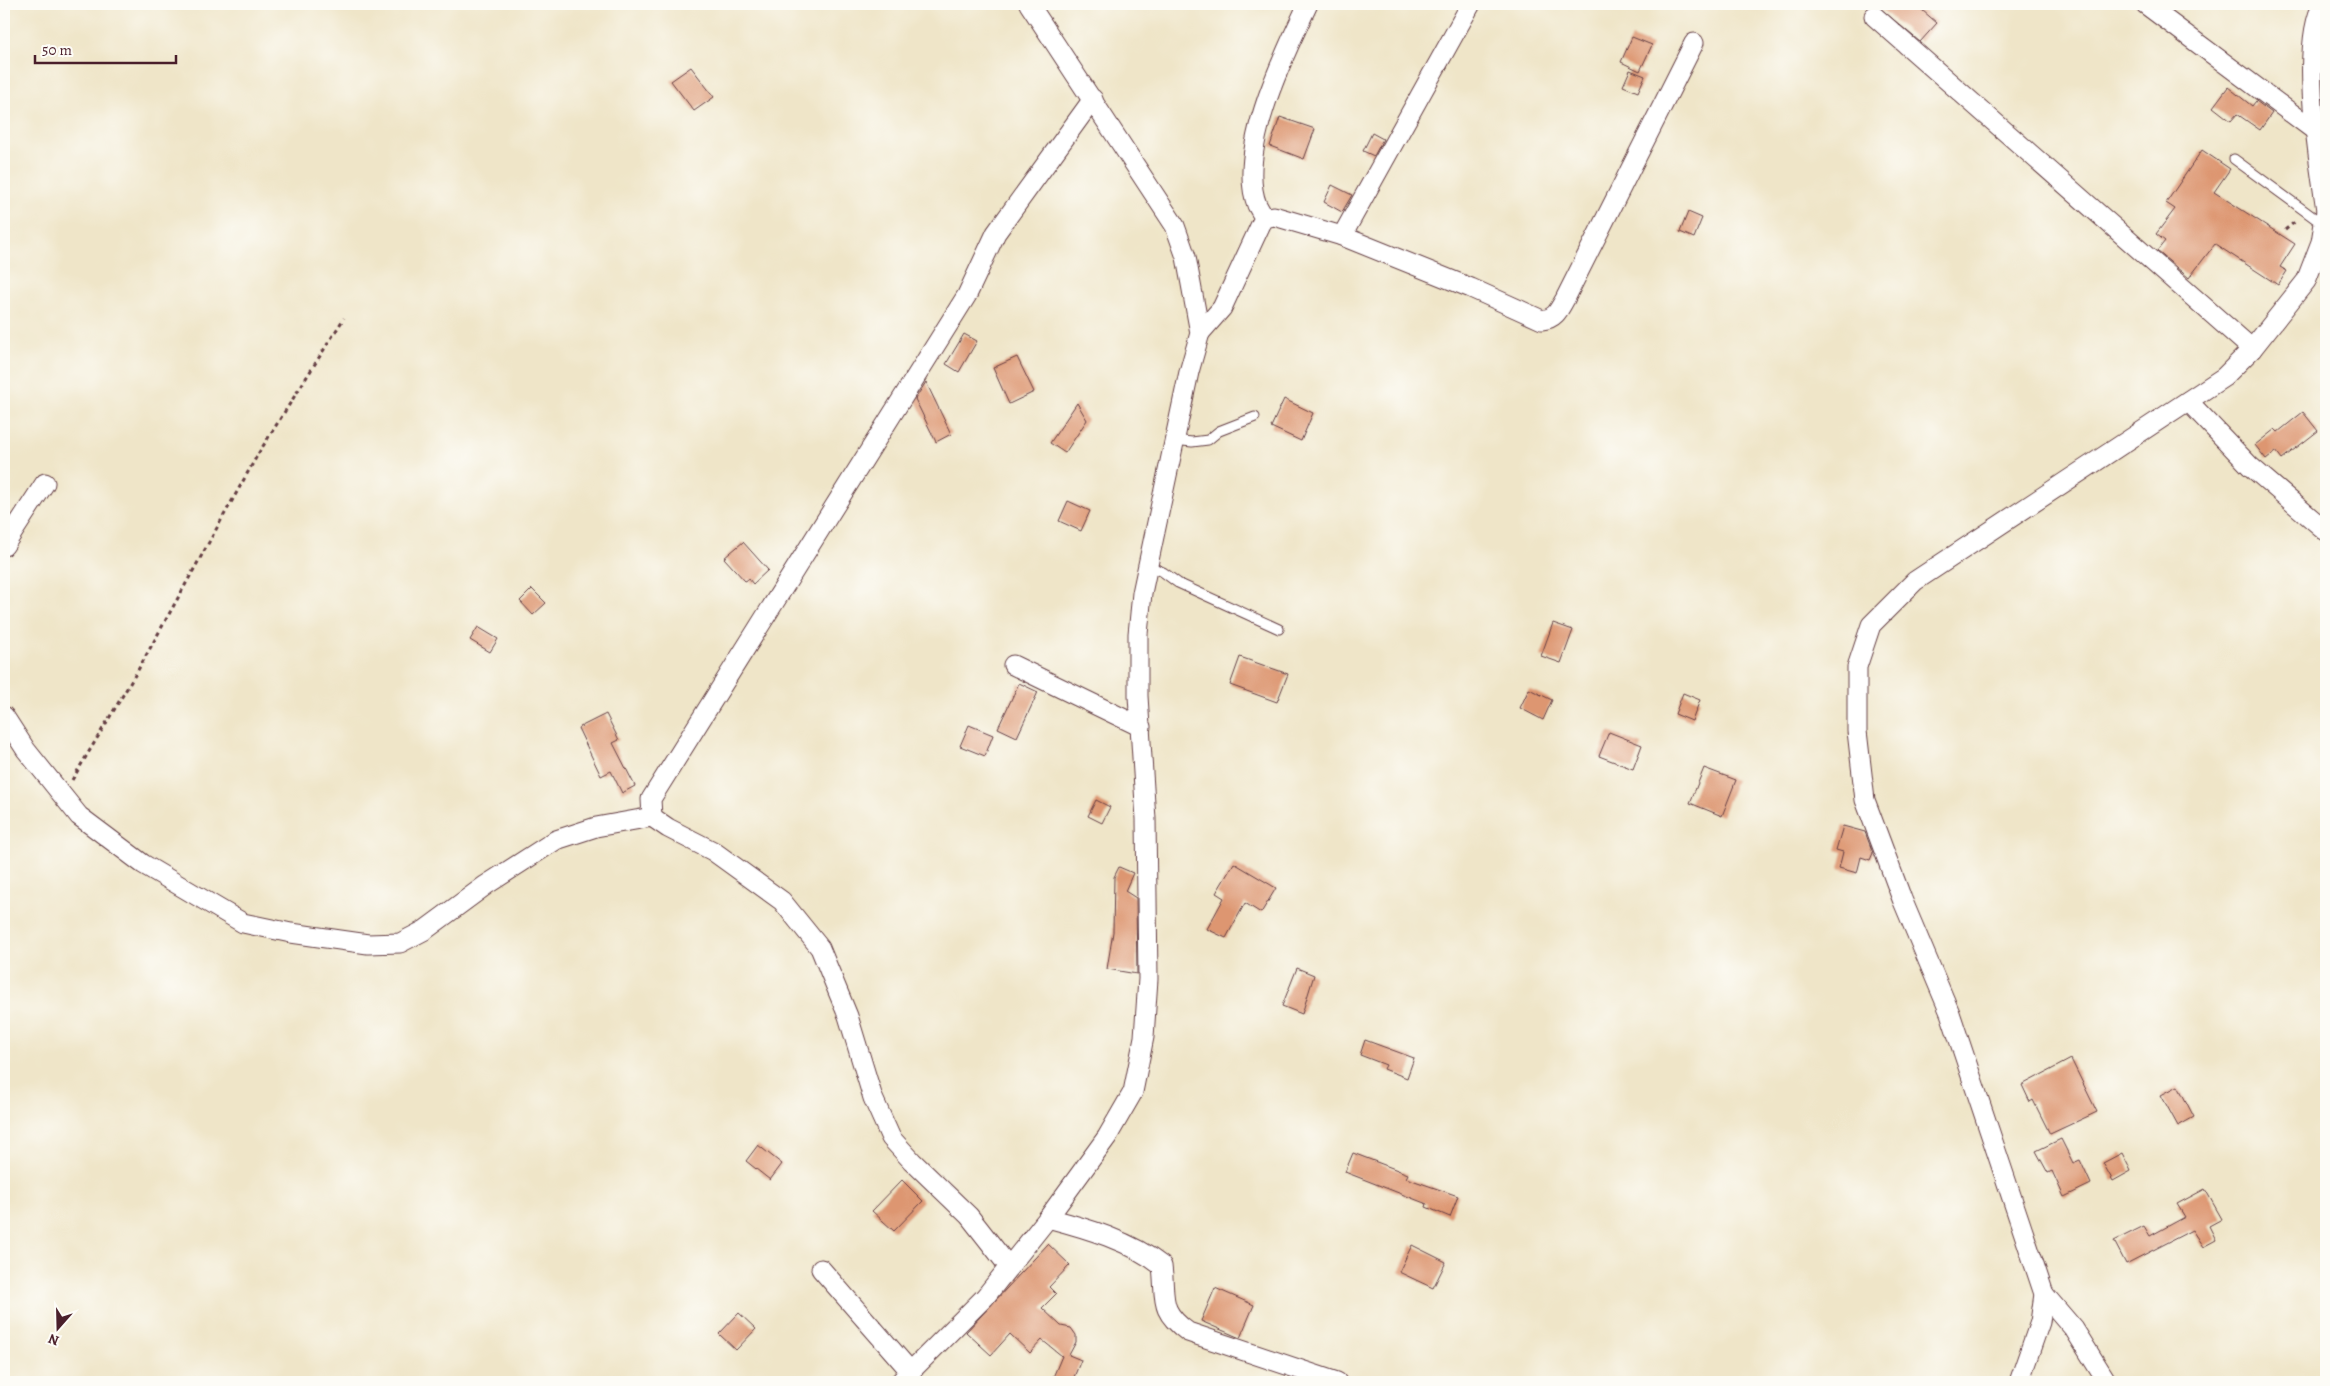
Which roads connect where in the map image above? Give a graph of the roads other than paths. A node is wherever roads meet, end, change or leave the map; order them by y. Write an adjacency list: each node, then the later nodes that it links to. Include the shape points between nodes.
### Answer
1 (1029, 4): 8 (street)
2 (1308, 4): 12 (street, via 1256,133 1252,174 1257,204)
3 (1471, 4): 13 (street)
4 (2145, 4): 9 (street)
5 (2323, 4): 9 (street, via 2313,42)
6 (1874, 16): 15 (street)
7 (1694, 43): 13 (street, via 1566,300 1550,320 1542,320)
8 (1093, 99): 14 (street, via 1176,226 1186,257); 27 (street, via 996,233 966,295 651,799)
9 (2314, 130): 11 (street)
10 (2234, 159): 11 (lane)
11 (2325, 215): 15 (street, via 2321,242 2306,282)
12 (1265, 218): 13 (street, via 1286,218); 14 (street, via 1222,308)
13 (1342, 236)
14 (1200, 333): 18 (street)
15 (2252, 349): 16 (street, via 2224,378)
16 (2188, 401): 20 (street, via 2250,466); 31 (street, via 1915,581 1871,625 1856,666 1857,731 1865,800 1950,1013)
17 (1255, 417): 18 (lane, via 1220,431 1208,440)
18 (1174, 440): 22 (street)
19 (45, 484): 21 (street)
20 (2326, 531)
21 (4, 546)
22 (1147, 565): 23 (lane, via 1178,584); 26 (street, via 1138,634 1138,696)
23 (1279, 629)
24 (1013, 665): 26 (street)
25 (4, 716): 27 (street, via 26,750 78,816 143,864 243,923 292,933 368,944 400,943 425,930 486,885 556,840 596,827)
26 (1142, 727): 28 (street, via 1148,979 1144,1037 1133,1092 1107,1138)
27 (652, 817): 29 (street, via 713,852 782,900 820,948 848,1016 873,1098 891,1138 969,1216)
28 (1048, 1218): 29 (street); 33 (street, via 1082,1227 1151,1257 1162,1266 1166,1310 1188,1332)
29 (1009, 1267): 32 (street, via 985,1297)
30 (821, 1269): 32 (street)
31 (2044, 1294): 34 (street, via 2040,1322); 35 (street, via 2074,1329)
32 (906, 1377)
33 (1337, 1382)
34 (2018, 1382)
35 (2107, 1382)

